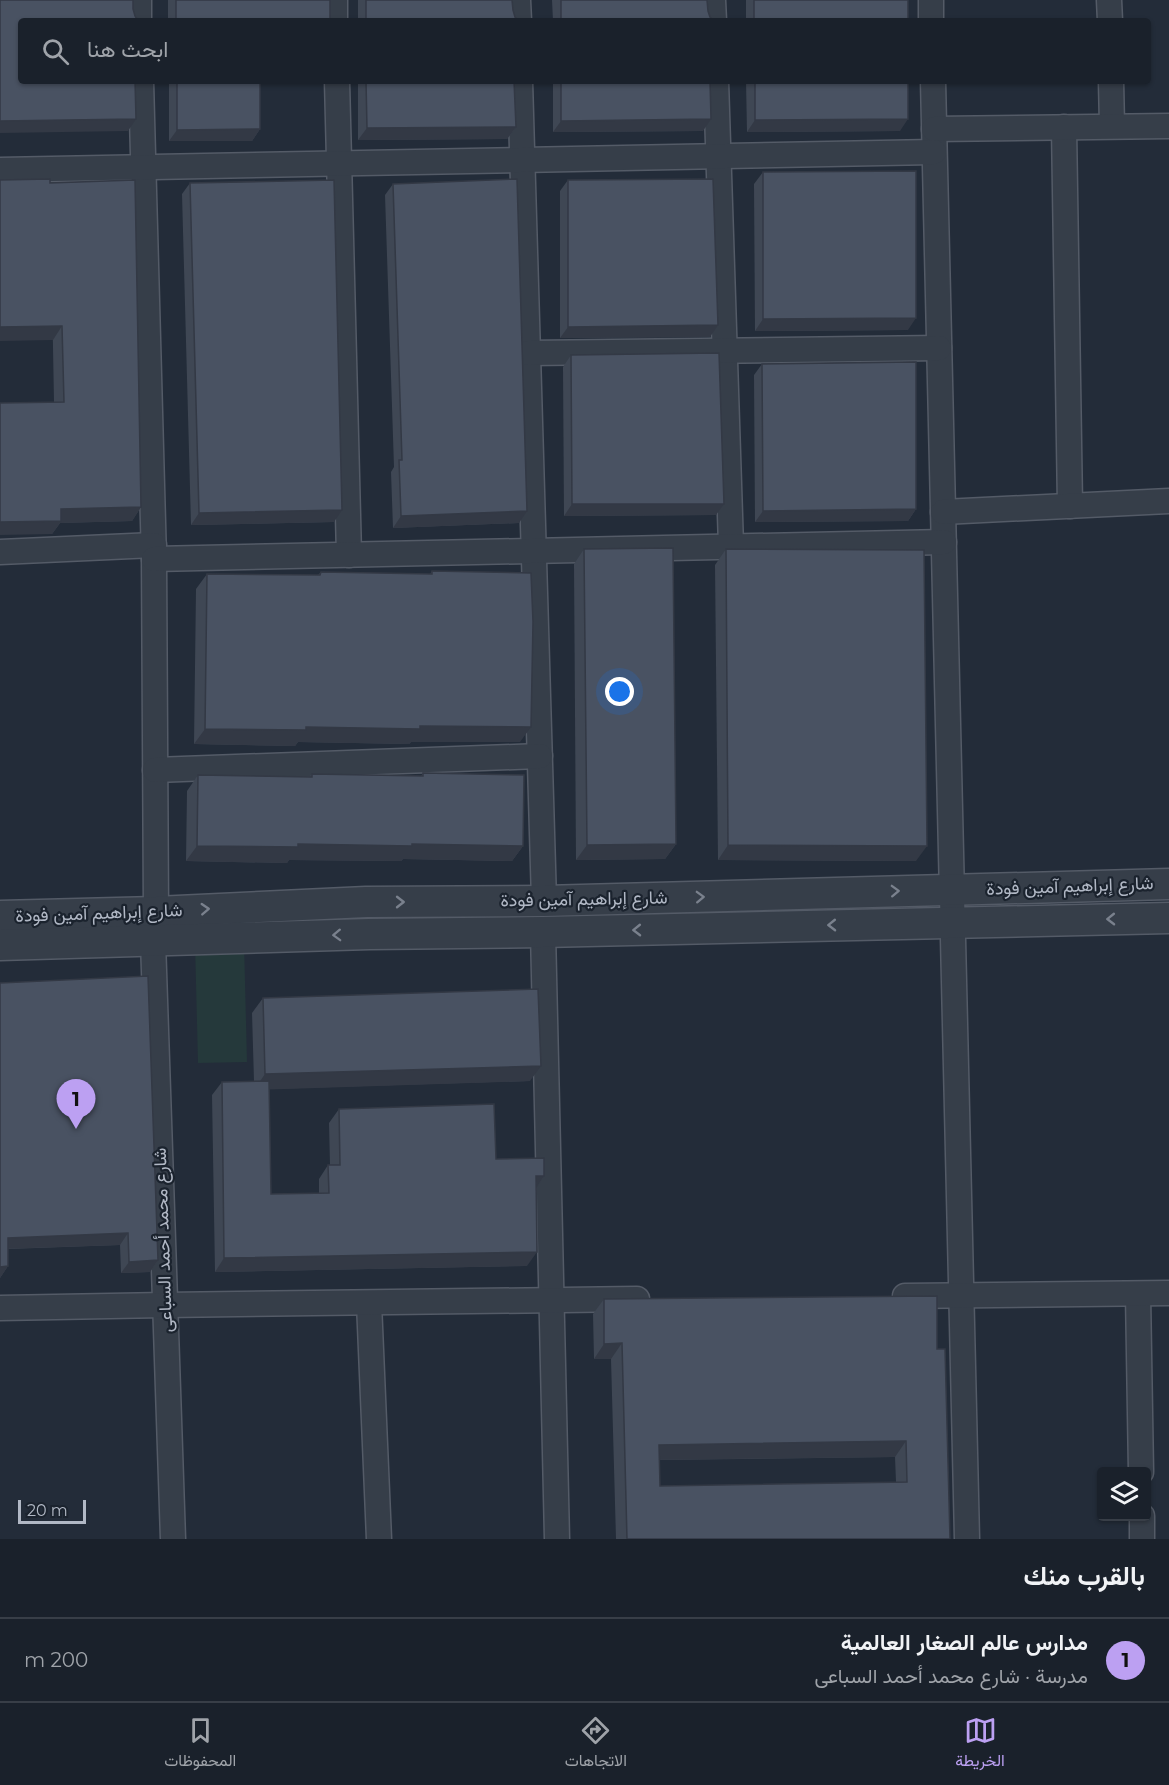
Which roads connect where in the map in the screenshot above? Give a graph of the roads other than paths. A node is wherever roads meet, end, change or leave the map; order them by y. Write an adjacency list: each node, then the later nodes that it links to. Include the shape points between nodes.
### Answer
1 (139, 0): 7 (street)
2 (335, 0): 8 (street)
3 (518, 0): 9 (street)
4 (713, 0): 10 (street)
5 (931, 0): 11 (street)
6 (1109, 0): 12 (street)
7 (139, 18)
8 (335, 18)
9 (519, 18)
10 (714, 18)
11 (931, 18)
12 (1110, 18)
13 (141, 84): 26 (street)
14 (337, 84): 25 (street)
15 (520, 84): 24 (street)
16 (716, 84): 23 (street)
17 (933, 84): 22 (street)
18 (1111, 84): 19 (street)
19 (1112, 126): 20 (street); 21 (street)
20 (1169, 126)
21 (1064, 127): 22 (street); 32 (street)
22 (934, 140): 23 (street); 28 (street)
23 (718, 156): 24 (street); 29 (street)
24 (523, 160): 25 (street); 30 (street)
25 (339, 163): 26 (street); 39 (street)
26 (143, 167): 27 (street); 38 (street)
27 (0, 170)
28 (939, 348): 29 (street); 33 (street)
29 (724, 352): 30 (street); 35 (street)
30 (528, 353): 36 (street)
31 (1169, 501): 32 (street)
32 (1070, 506): 33 (street)
33 (943, 512): 34 (street)
34 (944, 542): 35 (street); 44 (street)
35 (731, 546): 36 (street)
36 (534, 550): 39 (street); 40 (street)
37 (0, 552): 38 (street)
38 (154, 552): 39 (street); 41 (street)
39 (349, 555)
40 (540, 756): 41 (street); 45 (street)
41 (155, 770): 47 (street)
42 (1169, 884): 43 (street, شارع إبراهيم آمين فودة)
43 (1062, 887): 44 (street, شارع إبراهيم آمين فودة); 50 (street)
44 (952, 890): 45 (street, شارع إبراهيم آمين فودة, one-way to 44); 51 (street)
45 (544, 901): 46 (street, شارع إبراهيم آمين فودة, one-way to 45)
46 (366, 902): 47 (street, شارع إبراهيم آمين فودة, one-way to 46); 53 (street)
47 (156, 912): 48 (street, شارع إبراهيم آمين فودة)
48 (0, 916)
49 (1169, 918): 50 (street, شارع إبراهيم آمين فودة, one-way to 50)
50 (1063, 920): 51 (street, شارع إبراهيم آمين فودة)
51 (952, 923): 52 (street, شارع إبراهيم آمين فودة, one-way to 52); 58 (street)
52 (543, 932): 53 (street, شارع إبراهيم آمين فودة); 61 (street)
53 (369, 934): 54 (street, شارع إبراهيم آمين فودة, one-way to 54)
54 (153, 941): 55 (street, شارع إبراهيم آمين فودة); 63 (street, شارع محمد أحمد السباعى)
55 (0, 945)
56 (1169, 1293): 57 (street)
57 (1138, 1294): 58 (street); 65 (street)
58 (961, 1296): 59 (street); 70 (street)
59 (879, 1297)
60 (657, 1299): 61 (street)
61 (552, 1300): 62 (street); 69 (street)
62 (369, 1303): 63 (street); 68 (street)
63 (165, 1305): 64 (street); 67 (street, شارع محمد أحمد السباعى)
64 (0, 1308)
65 (1141, 1467)
66 (1142, 1521): 71 (street)
67 (174, 1539)
68 (379, 1539)
69 (557, 1539)
70 (967, 1539)
71 (1142, 1539)

